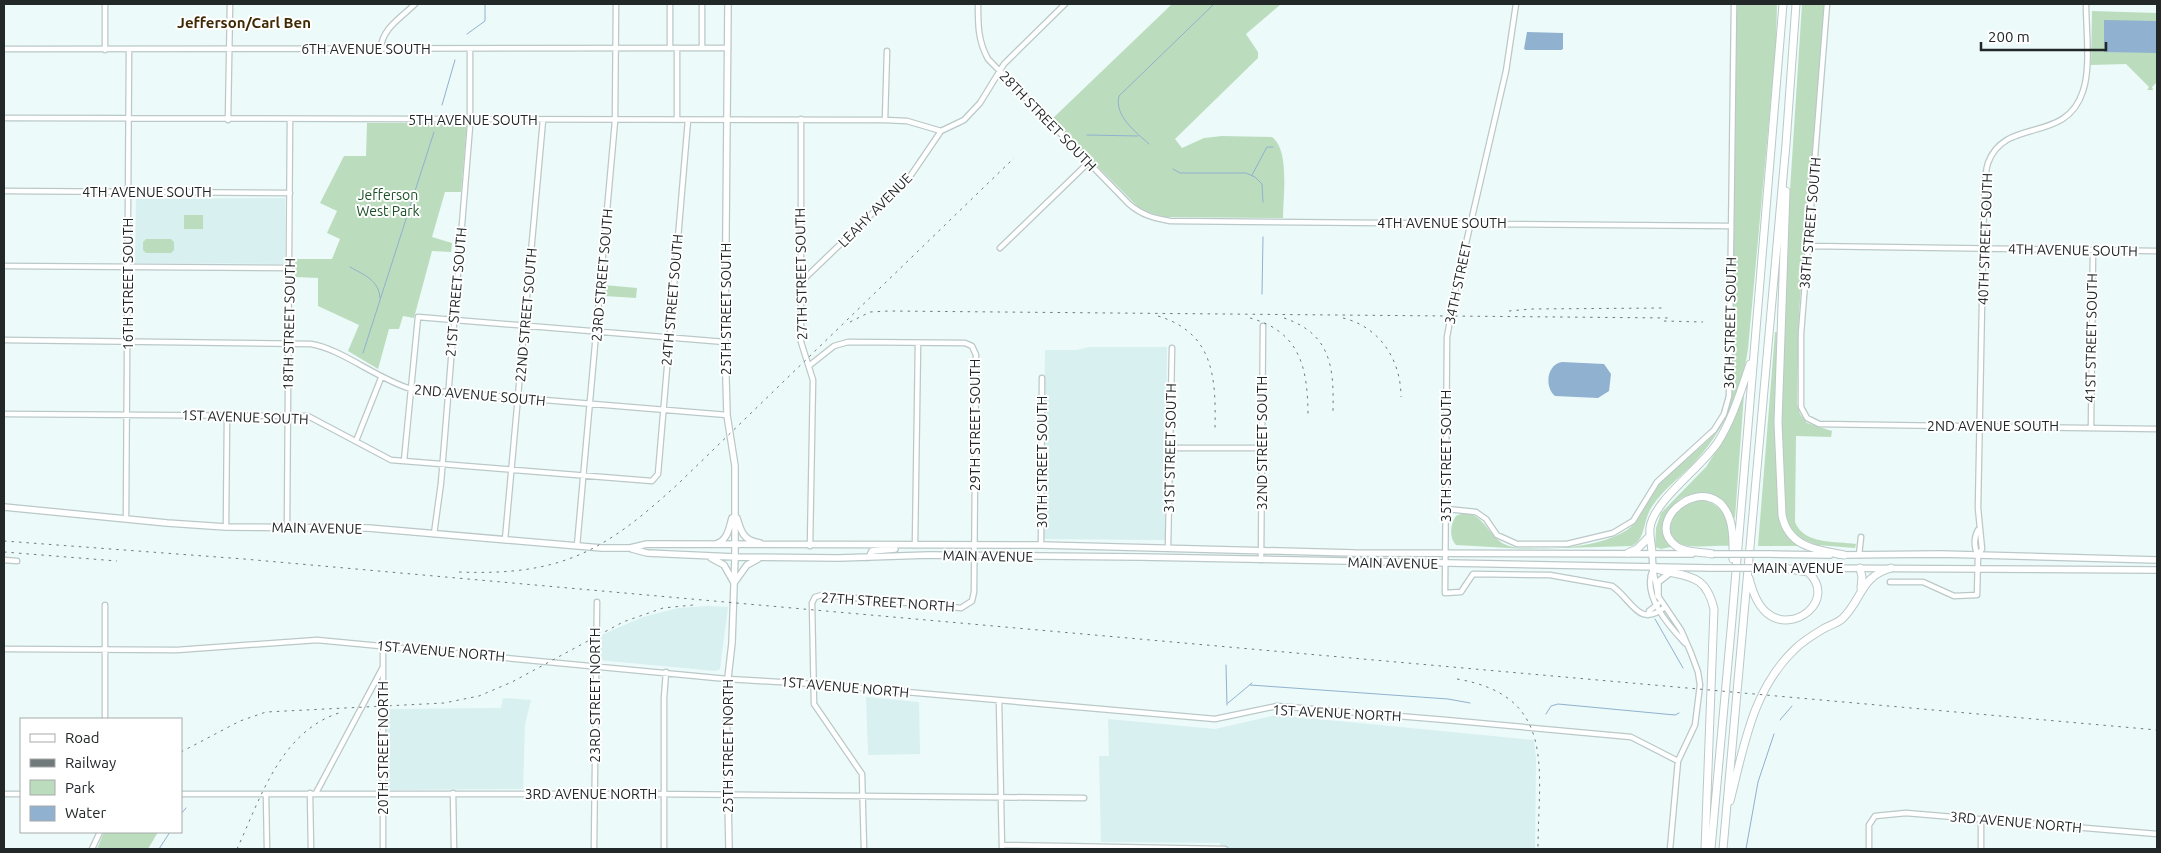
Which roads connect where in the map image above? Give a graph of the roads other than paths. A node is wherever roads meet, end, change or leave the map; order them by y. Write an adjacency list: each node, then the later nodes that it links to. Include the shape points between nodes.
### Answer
1 (105, 4): 25 (street)
2 (230, 4): 21 (street)
3 (416, 4): 22 (street, via 385,33)
4 (616, 4): 16 (street, 23RD STREET SOUTH)
5 (670, 4): 17 (street)
6 (702, 4): 19 (street)
7 (728, 4): 20 (main road, 25TH STREET SOUTH)
8 (978, 4): 28 (street, 28TH STREET SOUTH, via 981,47)
9 (1066, 4): 28 (street, via 1004,64)
10 (1516, 4): 48 (street, 34TH STREET, via 1506,71)
11 (1734, 4): 49 (street, 36TH STREET SOUTH)
12 (1784, 4): 70 (highway)
13 (1796, 4): 42 (highway)
14 (1827, 4): 50 (street, 38TH STREET SOUTH)
15 (2086, 4): 52 (street, 40TH STREET SOUTH, via 2086,82 2083,93 2078,104 2060,123 2015,135 1991,157 1985,183)
16 (615, 48): 17 (street, 6TH AVENUE SOUTH); 23 (street, 6TH AVENUE SOUTH); 37 (street, 23RD STREET SOUTH)
17 (670, 48): 18 (street, 6TH AVENUE SOUTH)
18 (677, 48): 19 (street, 6TH AVENUE SOUTH); 38 (street)
19 (702, 48): 20 (street, 6TH AVENUE SOUTH)
20 (728, 48): 30 (main road, 25TH STREET SOUTH)
21 (230, 49): 22 (street, 6TH AVENUE SOUTH); 26 (street, 6TH AVENUE SOUTH); 33 (street)
22 (381, 49): 23 (street, 6TH AVENUE SOUTH)
23 (470, 49): 35 (street, 21ST STREET SOUTH)
24 (4, 50): 25 (street, 6TH AVENUE SOUTH)
25 (104, 50): 26 (street, 6TH AVENUE SOUTH)
26 (129, 50): 32 (street, 16TH STREET SOUTH)
27 (887, 52): 40 (street)
28 (1000, 72): 41 (street, via 980,103 964,120); 43 (street, 28TH STREET SOUTH)
29 (4, 118): 32 (street, 5TH AVENUE SOUTH)
30 (728, 119): 31 (street, 5TH AVENUE SOUTH); 39 (street, 5TH AVENUE SOUTH); 66 (main road, 25TH STREET SOUTH)
31 (801, 119): 40 (street, 5TH AVENUE SOUTH); 58 (street, 27TH STREET SOUTH)
32 (129, 120): 33 (street, 5TH AVENUE SOUTH); 45 (street, 16TH STREET SOUTH)
33 (228, 120): 34 (street, 5TH AVENUE SOUTH)
34 (290, 120): 35 (street, 5TH AVENUE SOUTH); 46 (street, 18TH STREET SOUTH)
35 (470, 120): 36 (street, 5TH AVENUE SOUTH); 59 (street, 21ST STREET SOUTH)
36 (543, 120): 37 (street, 5TH AVENUE SOUTH); 61 (street, 22ND STREET SOUTH)
37 (615, 120): 38 (street, 5TH AVENUE SOUTH); 62 (street, 23RD STREET SOUTH)
38 (676, 120): 39 (street, 5TH AVENUE SOUTH)
39 (688, 120): 63 (street, 24TH STREET SOUTH)
40 (885, 120): 41 (street, 5TH AVENUE SOUTH, via 907,121)
41 (941, 132): 58 (street, LEAHY AVENUE, via 909,178)
42 (1786, 143): 124 (highway, via 1778,422 1782,515 1786,529 1803,545); 146 (highway)
43 (1088, 163): 47 (street, 28TH STREET SOUTH, via 1129,204 1142,215); 51 (street)
44 (4, 191): 45 (street, 4TH AVENUE SOUTH)
45 (128, 193): 46 (street, 4TH AVENUE SOUTH); 56 (street, 16TH STREET SOUTH)
46 (290, 194): 57 (street, 18TH STREET SOUTH)
47 (1152, 218): 48 (street, 4TH AVENUE SOUTH, via 1170,222)
48 (1471, 223): 49 (street, 4TH AVENUE SOUTH); 71 (street, 34TH STREET, via 1451,316)
49 (1731, 226): 98 (street, 36TH STREET SOUTH, via 1727,404 1714,430 1657,482 1633,521 1614,533 1576,542 1517,544 1497,534 1476,512)
50 (1809, 246): 52 (street, 4TH AVENUE SOUTH); 85 (street, 38TH STREET SOUTH, via 1801,334 1800,402 1804,415 1812,423)
51 (1000, 248)
52 (1983, 248): 53 (street, 4TH AVENUE SOUTH); 86 (street, 40TH STREET SOUTH)
53 (2093, 250): 54 (street, 4TH AVENUE SOUTH); 87 (street, 41ST STREET SOUTH)
54 (2157, 251)
55 (4, 266): 56 (street)
56 (128, 267): 57 (street); 65 (street, 16TH STREET SOUTH)
57 (290, 268): 67 (street, 18TH STREET SOUTH)
58 (801, 282): 72 (street, 27TH STREET SOUTH, via 801,342)
59 (453, 319): 61 (street); 75 (street, via 418,317); 76 (street, 21ST STREET SOUTH)
60 (1264, 326): 91 (street, 32ND STREET SOUTH)
61 (525, 327): 62 (street); 77 (street, 22ND STREET SOUTH)
62 (597, 332): 63 (street); 78 (street, 23RD STREET SOUTH)
63 (669, 338): 66 (street); 79 (street, 24TH STREET SOUTH)
64 (4, 340): 65 (street, 2ND AVENUE SOUTH)
65 (127, 341): 67 (street, 2ND AVENUE SOUTH); 81 (street, 16TH STREET SOUTH)
66 (725, 342): 82 (main road, 25TH STREET SOUTH)
67 (289, 343): 73 (street, 2ND AVENUE SOUTH, via 319,345); 84 (street, 18TH STREET SOUTH)
68 (918, 343): 72 (street, 29TH STREET SOUTH, via 840,343); 113 (street); 115 (street, 29TH STREET SOUTH, via 965,343 975,350)
69 (1172, 348): 90 (street, 31ST STREET SOUTH)
70 (1754, 353): 105 (highway, via 1719,440 1699,466 1657,509); 152 (highway)
71 (1446, 360): 98 (street, 35TH STREET SOUTH)
72 (810, 365): 112 (street, 27TH STREET SOUTH)
73 (381, 378): 75 (street, 2ND AVENUE SOUTH); 89 (street)
74 (1042, 378): 107 (street, 30TH STREET SOUTH)
75 (411, 389): 76 (street, 2ND AVENUE SOUTH); 92 (street)
76 (448, 392): 77 (street, 2ND AVENUE SOUTH); 93 (street, 21ST STREET SOUTH)
77 (519, 398): 78 (street, 2ND AVENUE SOUTH); 94 (street, 22ND STREET SOUTH)
78 (591, 404): 79 (street, 2ND AVENUE SOUTH); 95 (street, 23RD STREET SOUTH)
79 (663, 410): 82 (street, 2ND AVENUE SOUTH); 96 (street, 24TH STREET SOUTH)
80 (4, 414): 81 (street, 1ST AVENUE SOUTH)
81 (128, 415): 83 (street, 1ST AVENUE SOUTH); 100 (street, 16TH STREET SOUTH)
82 (727, 415): 99 (main road, 25TH STREET SOUTH, via 735,466)
83 (227, 416): 84 (street, 1ST AVENUE SOUTH); 101 (street)
84 (288, 416): 89 (street, 1ST AVENUE SOUTH, via 308,416); 102 (street, 18TH STREET SOUTH)
85 (1828, 424): 86 (street, 2ND AVENUE SOUTH)
86 (1980, 426): 87 (street, 2ND AVENUE SOUTH); 128 (street, 40TH STREET SOUTH, via 1978,530 1982,535 1982,549)
87 (2091, 427): 88 (street, 2ND AVENUE SOUTH)
88 (2157, 429)
89 (356, 441): 92 (street, 1ST AVENUE SOUTH, via 385,457)
90 (1170, 448): 91 (street); 118 (street, 31ST STREET SOUTH)
91 (1262, 448): 119 (street, 32ND STREET SOUTH)
92 (404, 461): 93 (street, 1ST AVENUE SOUTH)
93 (442, 463): 94 (street, 1ST AVENUE SOUTH); 103 (street, 21ST STREET SOUTH)
94 (513, 470): 95 (street, 1ST AVENUE SOUTH); 106 (street, 22ND STREET SOUTH)
95 (585, 476): 96 (street, 1ST AVENUE SOUTH); 108 (street, 23RD STREET SOUTH)
96 (655, 480)
97 (4, 507): 100 (main road, MAIN AVENUE)
98 (1447, 509): 121 (street, 35TH STREET SOUTH)
99 (734, 511): 109 (main road, via 724,539); 110 (main road, 25TH STREET SOUTH); 111 (main road, via 746,539)
100 (126, 518): 101 (main road, MAIN AVENUE)
101 (226, 527): 102 (main road, MAIN AVENUE)
102 (287, 528): 103 (main road, MAIN AVENUE, via 368,528)
103 (434, 534): 106 (main road, MAIN AVENUE)
104 (1861, 537): 125 (street)
105 (1649, 538): 120 (highway); 122 (highway)
106 (505, 540): 108 (main road, MAIN AVENUE)
107 (1041, 545): 115 (main road, MAIN AVENUE); 117 (main road, MAIN AVENUE)
108 (577, 546): 116 (main road, MAIN AVENUE)
109 (712, 546): 110 (main road, MAIN AVENUE); 116 (main road, MAIN AVENUE, via 647,544)
110 (735, 546): 111 (main road, MAIN AVENUE); 129 (main road, 25TH STREET SOUTH)
111 (784, 546): 112 (main road, MAIN AVENUE)
112 (810, 546): 113 (main road, MAIN AVENUE)
113 (915, 546): 114 (main road, MAIN AVENUE)
114 (924, 546): 115 (main road, MAIN AVENUE); 131 (main road, via 872,551)
115 (974, 546): 127 (street, 29TH STREET SOUTH)
116 (630, 548): 126 (main road, MAIN AVENUE, via 647,553)
117 (1160, 548): 118 (main road, MAIN AVENUE); 132 (main road, via 1127,552)
118 (1168, 548): 119 (main road, MAIN AVENUE)
119 (1262, 551): 121 (main road, MAIN AVENUE); 134 (street, 32ND STREET SOUTH)
120 (1628, 553): 121 (main road, MAIN AVENUE); 122 (main road, MAIN AVENUE)
121 (1445, 554): 137 (street, 35TH STREET SOUTH)
122 (1652, 554): 123 (main road, MAIN AVENUE); 138 (main road)
123 (1713, 554): 124 (main road, MAIN AVENUE, bridge); 152 (highway, via 1679,548 1669,538 1669,517 1683,501 1699,496 1713,500 1721,505 1730,519)
124 (1844, 555): 125 (main road, MAIN AVENUE)
125 (1859, 555): 128 (main road, MAIN AVENUE); 141 (main road)
126 (704, 556): 129 (main road, MAIN AVENUE); 148 (main road, via 724,564)
127 (974, 556): 131 (main road, MAIN AVENUE); 132 (main road, MAIN AVENUE); 164 (street, 27TH STREET NORTH, via 972,601 962,608 822,595 815,597 812,610)
128 (1978, 556): 135 (main road, MAIN AVENUE); 143 (street, 40TH STREET SOUTH)
129 (735, 557): 130 (main road, MAIN AVENUE); 148 (main road, 25TH STREET SOUTH)
130 (769, 557): 131 (main road, MAIN AVENUE); 148 (main road, via 750,562)
131 (869, 557)
132 (1122, 557): 134 (main road, MAIN AVENUE)
133 (4, 560): 136 (street)
134 (1262, 560): 137 (main road, MAIN AVENUE)
135 (2157, 560)
136 (17, 561)
137 (1445, 564): 138 (main road, MAIN AVENUE); 156 (street, 35TH STREET SOUTH, via 1445,593 1461,592 1473,574 1550,576 1612,586 1621,592 1635,611)
138 (1653, 568): 139 (main road, MAIN AVENUE); 145 (highway); 150 (street); 150 (street, via 1651,593)
139 (1683, 568): 140 (main road, MAIN AVENUE, bridge); 145 (main road)
140 (1783, 568): 141 (main road, MAIN AVENUE); 146 (highway, via 1808,572 1817,584 1818,599 1810,611 1797,618 1783,620 1765,612)
141 (1860, 568): 142 (main road, MAIN AVENUE); 149 (highway, via 1862,584)
142 (1891, 568): 143 (main road, MAIN AVENUE); 149 (highway, via 1876,572)
143 (1977, 568): 144 (main road, MAIN AVENUE); 147 (street, 40TH STREET SOUTH, via 1977,595 1954,596 1923,582)
144 (2157, 570)
145 (1669, 573): 150 (main road, via 1658,582); 198 (highway, via 1699,580 1710,592 1714,610)
146 (1748, 576): 183 (highway)
147 (1890, 582)
148 (734, 583): 155 (main road, 25TH STREET SOUTH)
149 (1859, 594): 183 (highway, via 1853,608 1840,621 1810,636 1794,650 1767,684 1750,722)
150 (1658, 601): 154 (street); 156 (street)
151 (597, 602): 160 (street, 23RD STREET NORTH)
152 (1734, 603): 199 (highway)
153 (106, 604): 159 (street)
154 (1662, 609): 156 (street); 167 (street, via 1688,646 1700,686 1695,724)
155 (733, 613): 163 (main road, 25TH STREET NORTH)
156 (1648, 615)
157 (383, 646): 159 (street, 1ST AVENUE NORTH, via 317,640 178,650); 160 (street, 1ST AVENUE NORTH); 161 (street, 20TH STREET NORTH)
158 (4, 650): 159 (street, 1ST AVENUE NORTH)
159 (106, 650): 166 (street)
160 (595, 665): 162 (street, 1ST AVENUE NORTH); 176 (street, 23RD STREET NORTH)
161 (383, 666): 169 (street); 170 (street, 20TH STREET NORTH)
162 (666, 672): 163 (street, 1ST AVENUE NORTH); 177 (street)
163 (727, 679): 164 (street, 1ST AVENUE NORTH); 178 (main road, 25TH STREET NORTH)
164 (814, 684): 165 (street, 1ST AVENUE NORTH); 179 (street, 27TH STREET NORTH, via 814,704 860,769)
165 (999, 700): 167 (street, 1ST AVENUE NORTH, via 1215,719 1277,706 1420,718 1631,737); 180 (street)
166 (105, 718)
167 (1678, 761): 197 (street)
168 (310, 793): 169 (street, 3RD AVENUE NORTH); 175 (street, 3RD AVENUE NORTH); 189 (street)
169 (316, 793): 170 (street, 3RD AVENUE NORTH)
170 (383, 793): 171 (street, 3RD AVENUE NORTH); 190 (street, 20TH STREET NORTH)
171 (453, 793): 176 (street, 3RD AVENUE NORTH); 191 (street)
172 (4, 794): 173 (street)
173 (20, 794)
174 (182, 794): 175 (street, 3RD AVENUE NORTH)
175 (266, 794): 188 (street)
176 (594, 794): 177 (street, 3RD AVENUE NORTH); 192 (street, 23RD STREET NORTH)
177 (664, 794): 178 (street, 3RD AVENUE NORTH); 193 (street)
178 (728, 794): 179 (street, 3RD AVENUE NORTH); 194 (main road, 25TH STREET NORTH)
179 (863, 795): 180 (street, 3RD AVENUE NORTH); 195 (street, 27TH STREET NORTH)
180 (1000, 796): 181 (street, 3RD AVENUE NORTH); 186 (street)
181 (1084, 798)
182 (1981, 819): 185 (street, 3RD AVENUE NORTH); 201 (street, 3RD AVENUE NORTH, via 1906,812 1875,816 1869,825); 202 (street)
183 (1724, 826): 200 (highway)
184 (100, 833): 187 (street)
185 (2157, 834)
186 (1002, 847): 196 (street)
187 (92, 849)
188 (267, 849)
189 (311, 849)
190 (383, 849)
191 (454, 849)
192 (594, 849)
193 (664, 849)
194 (729, 849)
195 (864, 849)
196 (1226, 849)
197 (1670, 849)
198 (1705, 849)
199 (1711, 849)
200 (1722, 849)
201 (1869, 849)
202 (1981, 849)

